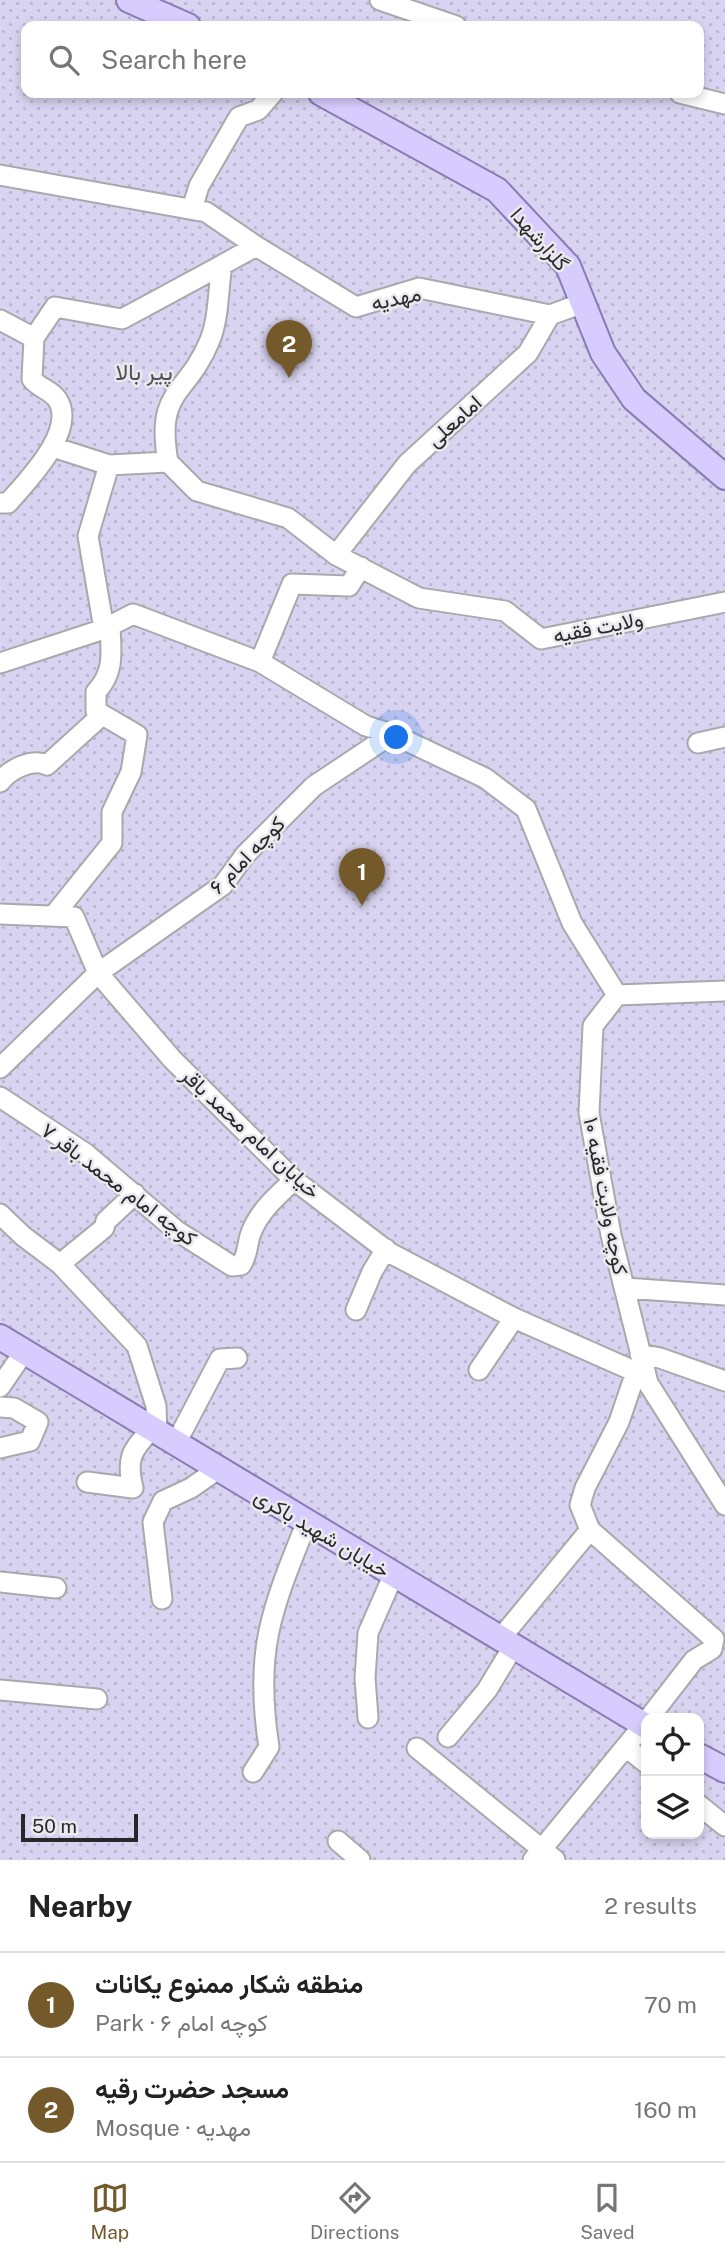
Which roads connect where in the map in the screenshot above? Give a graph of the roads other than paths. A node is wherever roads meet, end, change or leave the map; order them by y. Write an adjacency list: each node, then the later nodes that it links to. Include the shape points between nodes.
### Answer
1 (129, 0): 3 (main road)
2 (380, 0): 4 (street)
3 (177, 21)
4 (441, 21)
5 (268, 98): 10 (street, via 258,110 239,117 199,186)
6 (330, 98): 13 (main road, گلزارشهدا, via 497,190 568,266)
7 (700, 98): 8 (street)
8 (725, 104)
9 (0, 175): 10 (street, مهدیه)
10 (192, 209): 11 (street, مهدیه, via 206,212)
11 (256, 246): 12 (street); 14 (street, مهدیه, via 356,307 419,288)
12 (222, 265): 16 (street, via 122,319 55,307); 18 (street, via 212,335 202,359 165,412)
13 (583, 303): 14 (street); 20 (main road, گلزارشهدا, via 603,353 634,399)
14 (550, 315): 22 (street, امامعلی, via 528,353 407,464)
15 (0, 320): 16 (street)
16 (34, 338): 17 (street, via 32,379 57,399 62,412)
17 (53, 447): 19 (street); 21 (street, via 8,503)
18 (168, 462): 19 (street); 22 (street, ولایت فقیه, via 197,491 288,518)
19 (109, 465): 25 (street, via 88,536)
20 (725, 477)
21 (0, 503)
22 (336, 555): 23 (street, ولایت فقیه)
23 (360, 567): 24 (street, ولایت فقیه, via 419,598 505,611 541,639); 26 (street, via 349,586 292,584)
24 (725, 602)
25 (107, 627): 26 (street, via 133,614); 27 (street); 28 (street, via 111,667 96,692 96,711)
26 (260, 662): 29 (street, via 366,726)
27 (0, 663)
28 (102, 715): 32 (street, via 47,765 40,762 8,771); 34 (street, via 137,735 131,772 112,812 112,843)
29 (392, 734): 35 (street, کوچه امام ۶, via 314,786 245,855 223,885); 37 (street, via 485,778 526,809 572,923)
30 (725, 737): 31 (street)
31 (698, 744)
32 (0, 782)
33 (0, 914): 34 (street)
34 (54, 915): 35 (street, خیابان امام محمد باقر, via 74,917)
35 (98, 973): 38 (street, کوچه امام ۶); 40 (street, خیابان امام محمد باقر, via 172,1059)
36 (725, 991): 37 (street)
37 (617, 995): 45 (street, کوچه ولایت فقیه ۱۰, via 593,1026 589,1113)
38 (0, 1068)
39 (0, 1097): 41 (street, کوچه امام محمد باقر ۷, via 85,1153)
40 (294, 1180): 41 (street, کوچه امام محمد باقر ۷, via 269,1203 251,1231 241,1265 232,1266 177,1231); 43 (street, خیابان امام محمد باقر)
41 (135, 1194): 44 (street)
42 (0, 1214): 44 (street)
43 (386, 1249): 47 (street); 48 (street, خیابان امام محمد باقر)
44 (60, 1264): 57 (street, via 137,1346)
45 (625, 1288): 46 (street); 53 (street, کوچه ولایت فقیه ۱۰)
46 (725, 1295)
47 (356, 1310)
48 (514, 1318): 52 (street); 53 (street, خیابان امام محمد باقر)
49 (0, 1337): 50 (main road, خیابان شهید باکری)
50 (24, 1352): 55 (street); 57 (main road, خیابان شهید باکری)
51 (237, 1358): 57 (street, via 220,1359)
52 (479, 1370)
53 (641, 1370): 54 (street, خیابان امام محمد باقر, via 660,1358); 61 (street); 63 (street, via 585,1488 580,1505)
54 (725, 1381)
55 (0, 1387)
56 (0, 1407): 58 (street, via 14,1408 37,1422 30,1441)
57 (162, 1434): 59 (main road, خیابان شهید باکری); 60 (street, via 135,1447 127,1466 133,1488)
58 (0, 1448)
59 (218, 1469): 62 (main road, خیابان شهید باکری); 67 (street, via 163,1501 153,1522)
60 (87, 1482)
61 (725, 1505)
62 (306, 1524): 64 (main road, خیابان شهید باکری); 81 (street, via 272,1610 264,1650 262,1700 269,1747)
63 (590, 1530): 68 (street); 71 (street, via 714,1639 712,1649 694,1660)
64 (393, 1576): 68 (main road, خیابان شهید باکری); 72 (street, via 369,1633)
65 (0, 1583): 66 (street)
66 (56, 1588)
67 (162, 1598)
68 (506, 1643): 73 (main road, خیابان شهید باکری); 75 (street, via 487,1690)
69 (0, 1690): 70 (street)
70 (97, 1699)
71 (654, 1713)
72 (368, 1718)
73 (641, 1720)
74 (641, 1729): 76 (street)
75 (448, 1737)
76 (626, 1746): 78 (street); 85 (street)
77 (417, 1748): 85 (street)
78 (641, 1759)
79 (704, 1759): 80 (main road)
80 (725, 1770)
81 (253, 1772)
82 (704, 1809): 83 (street)
83 (725, 1826)
84 (338, 1842): 86 (street)
85 (543, 1857)
86 (360, 1860)

